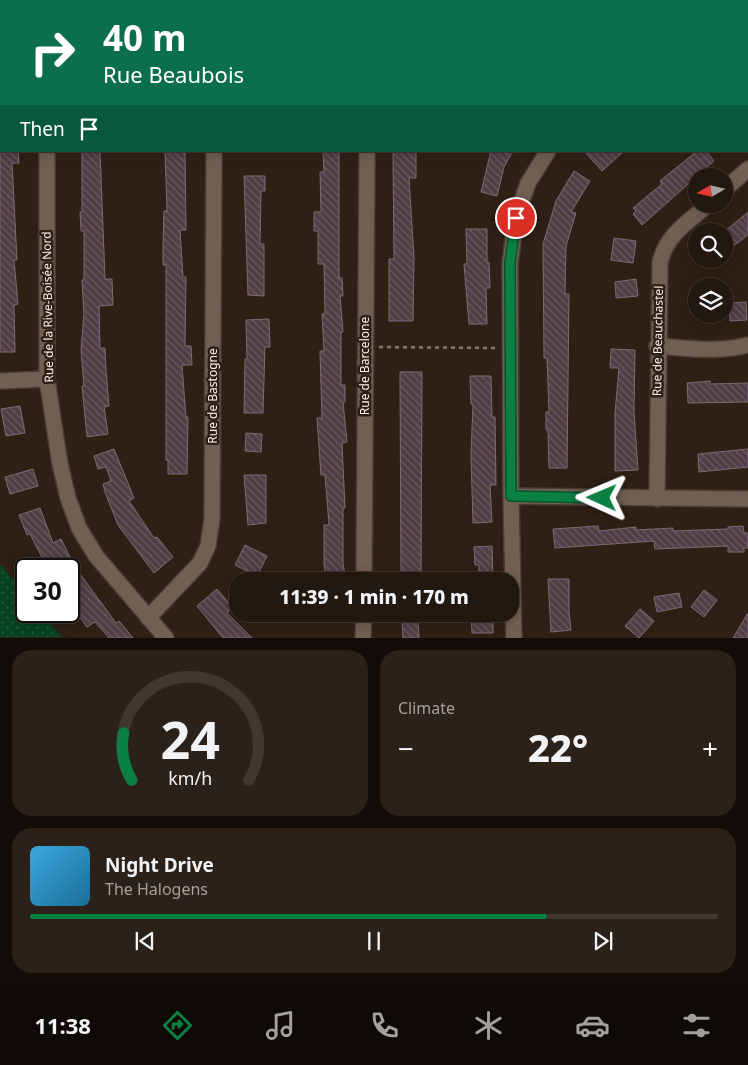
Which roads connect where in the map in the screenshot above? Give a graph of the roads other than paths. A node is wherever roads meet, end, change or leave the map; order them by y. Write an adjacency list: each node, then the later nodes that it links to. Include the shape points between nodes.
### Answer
1 (47, 152): 10 (street, Rue de la Rive-Boisée Nord)
2 (214, 152): 16 (street, Rue de Bastogne, via 212,519 208,546 200,563)
3 (367, 152): 15 (street, Rue de Barcelone)
4 (547, 152): 12 (street, via 528,183 516,218 510,263)
5 (748, 169): 6 (street)
6 (733, 182)
7 (698, 213): 9 (street, Rue de Beauchastel, via 669,238 662,250)
8 (748, 345): 9 (street, via 706,348)
9 (658, 346): 13 (street, Rue de Beauchastel)
10 (47, 379): 11 (street); 16 (street, Rue de la Rive-Boisée Nord, via 60,464 79,528 96,556)
11 (0, 381)
12 (511, 496): 13 (street); 20 (street)
13 (657, 499): 14 (street)
14 (748, 499)
15 (364, 572)
16 (148, 618): 18 (street, Rue de la Rive-Boisée Nord)
17 (364, 622): 19 (street)
18 (166, 638)
19 (363, 638)
20 (514, 638)

